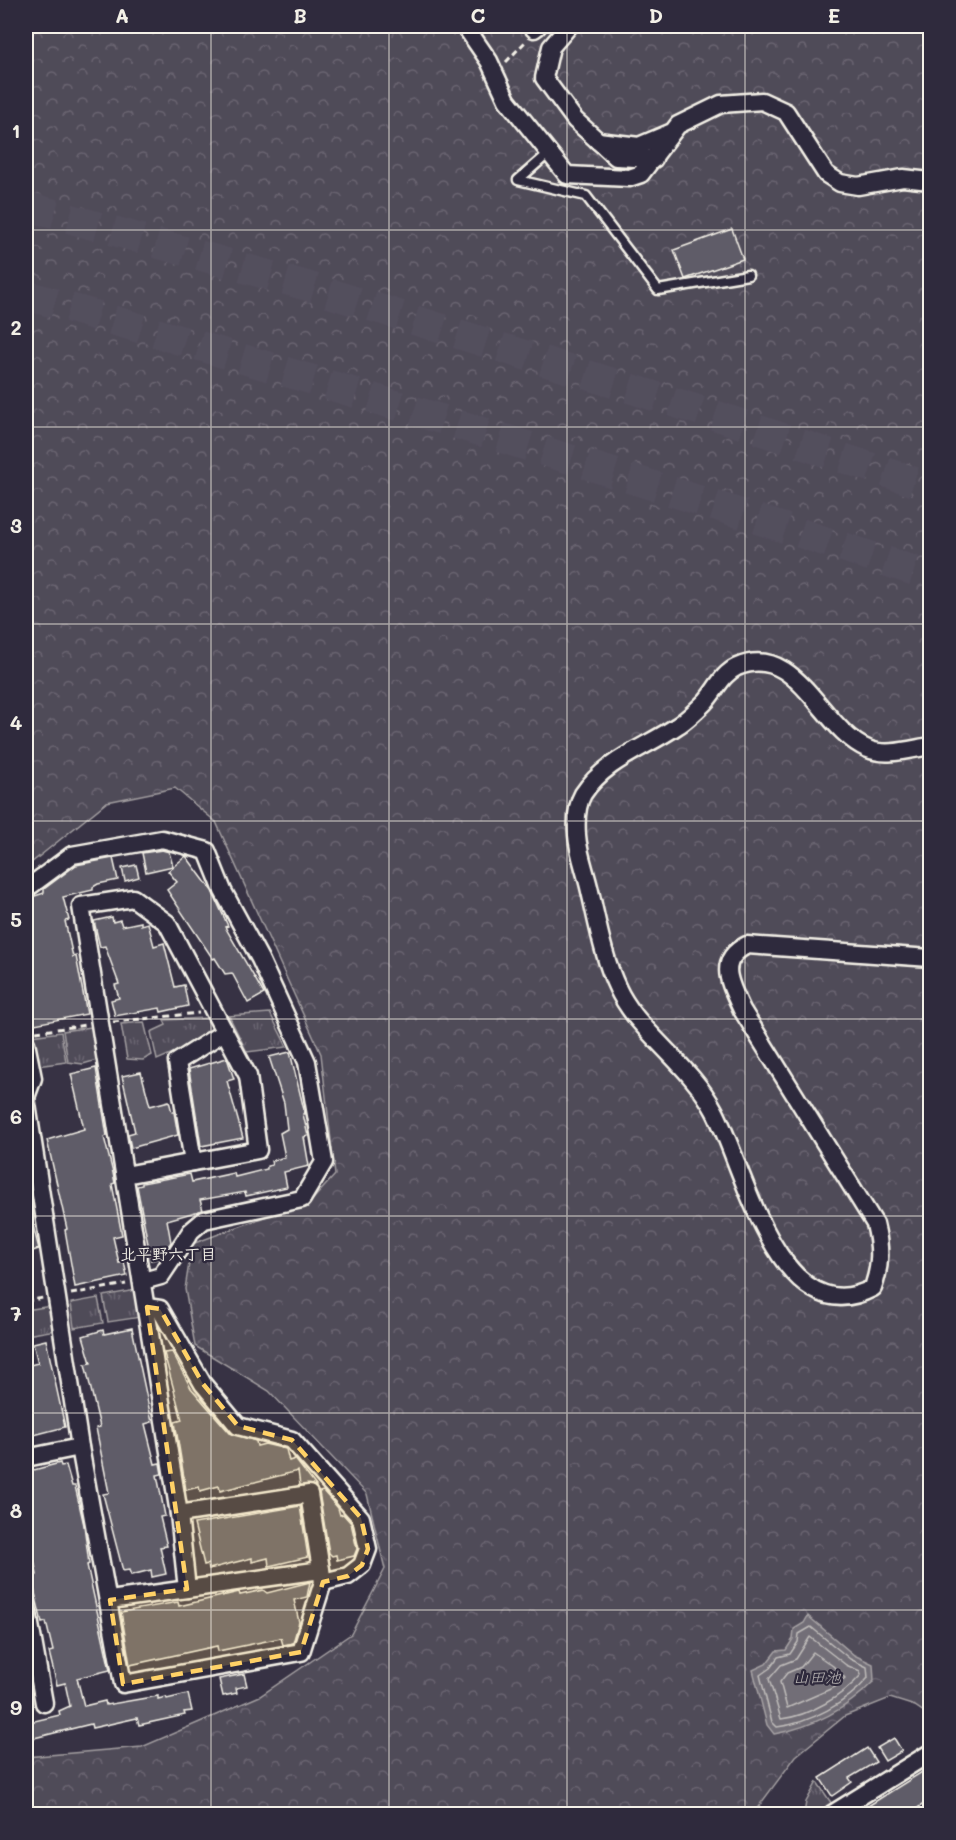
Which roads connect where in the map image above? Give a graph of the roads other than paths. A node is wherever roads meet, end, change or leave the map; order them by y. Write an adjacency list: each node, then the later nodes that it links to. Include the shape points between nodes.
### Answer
1 (465, 26): 5 (street, via 489,61 507,100)
2 (569, 26): 4 (street, via 551,47 544,78 575,120)
3 (670, 133): 4 (street, via 639,146); 6 (street); 7 (street, via 721,104 762,101 786,112 826,174 840,183 858,186 903,178)
4 (597, 141): 6 (street, via 616,158)
5 (549, 153): 6 (street, via 567,175 593,178 629,178 641,174); 8 (lane, via 518,180 586,196 658,290)
6 (654, 159)
7 (930, 181)
8 (748, 275)
9 (930, 746): 11 (street, via 890,752 869,750 848,737 793,675 778,665 757,662 736,667 679,726 596,777 576,812 577,838 618,989 635,1015 713,1107 776,1251 815,1290 836,1297 857,1296 873,1288 880,1268 881,1247 875,1224 742,1010 728,979 728,966 736,950 747,945)
10 (26, 889): 17 (street, via 72,855 162,839 207,851 307,1062 324,1162 302,1199 204,1220 191,1231 161,1276)
11 (930, 958)
12 (224, 1032): 15 (street, via 177,1062); 15 (street, via 248,1076 258,1150); 16 (street, via 167,923 134,898 81,906)
13 (26, 1043): 14 (street, via 33,1078)
14 (26, 1098): 19 (street)
15 (193, 1162): 16 (street)
16 (125, 1175): 17 (street)
17 (143, 1281): 18 (street)
18 (147, 1307): 21 (street); 22 (street, via 160,1309 203,1384 238,1426 292,1440 361,1518 368,1549 362,1565 348,1576)
19 (80, 1447): 20 (street); 24 (street)
20 (26, 1458)
21 (179, 1514): 22 (street, via 309,1494); 23 (street)
22 (322, 1576): 23 (street); 24 (street, via 301,1652 123,1684)
23 (187, 1589): 24 (street)
24 (110, 1600)
25 (26, 1602): 26 (street)
26 (44, 1703)
27 (930, 1753): 28 (street)
28 (832, 1815)

